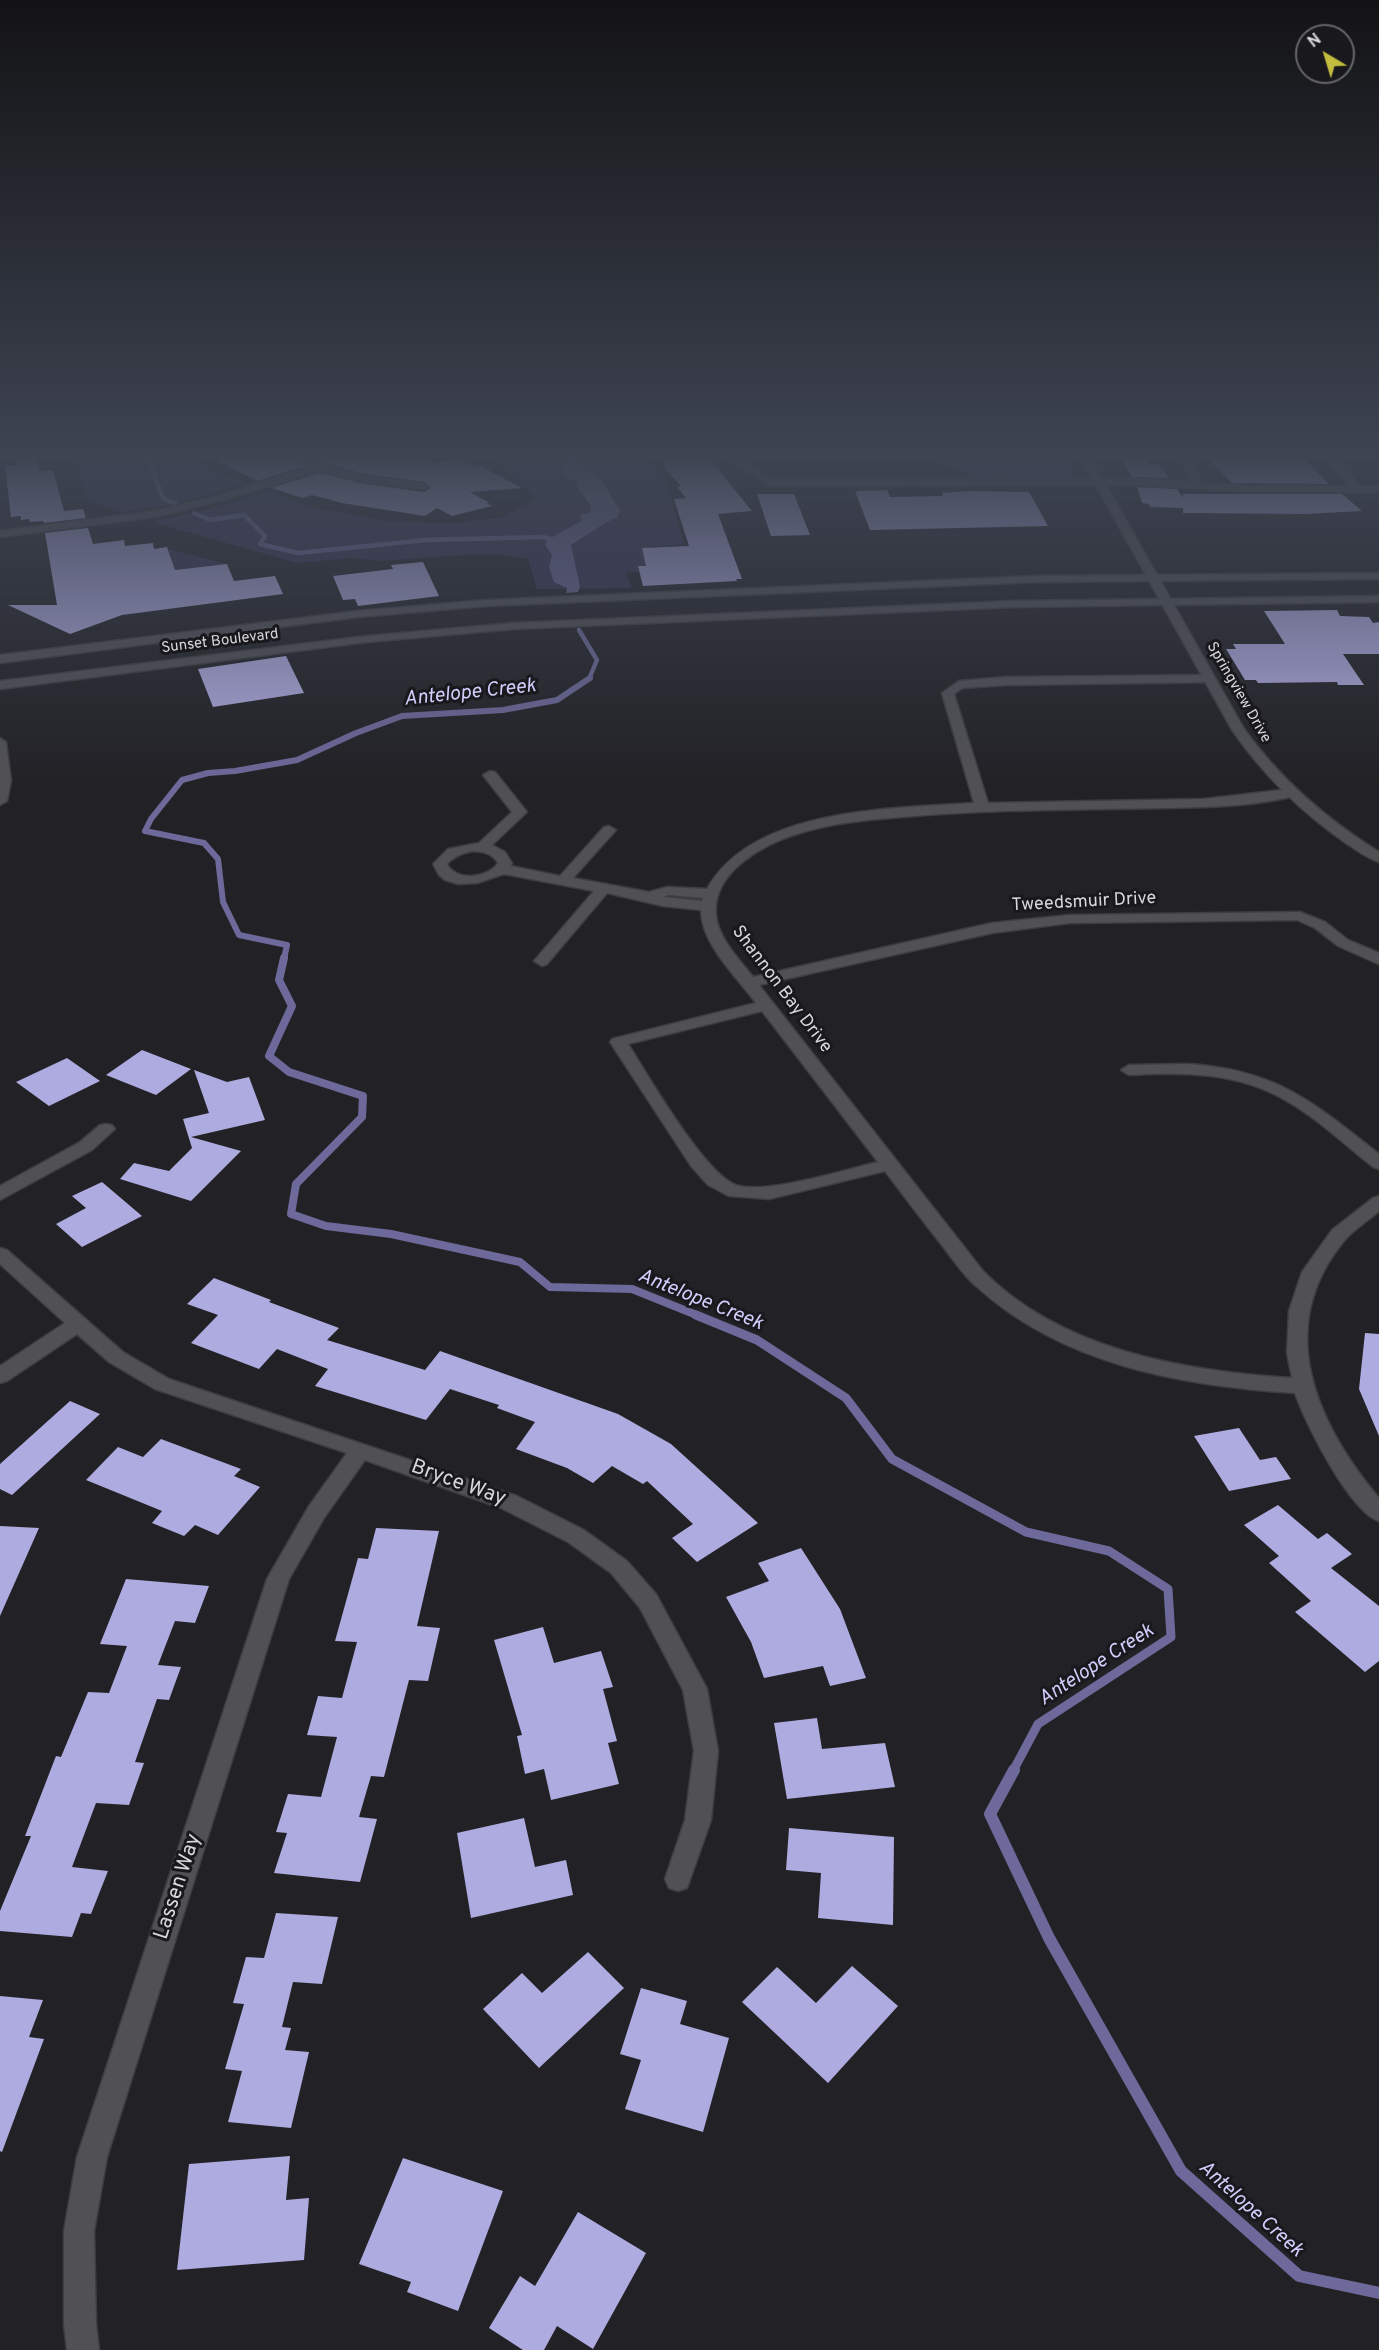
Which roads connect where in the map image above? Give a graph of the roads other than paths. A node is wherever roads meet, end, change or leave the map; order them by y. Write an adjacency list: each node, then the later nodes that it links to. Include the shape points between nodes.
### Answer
1 (1147, 568): 3 (street, Springview Drive)
2 (1379, 576): 3 (street, Sunset Boulevard)
3 (1153, 578): 5 (street, Springview Drive); 6 (street, Sunset Boulevard, via 985,581)
4 (1379, 599): 5 (street, Sunset Boulevard)
5 (1166, 600): 7 (street, Sunset Boulevard); 9 (street, Springview Drive)
6 (514, 601): 7 (street); 8 (street, Sunset Boulevard, via 358,614)
7 (514, 626): 10 (street, Sunset Boulevard, via 367,639)
8 (0, 659)
9 (1210, 679): 13 (street, Springview Drive, via 1254,754); 15 (street, via 958,685 948,693)
10 (0, 685)
11 (0, 742): 14 (street, via 4,781)
12 (490, 775): 17 (street, via 520,812)
13 (1290, 793): 15 (street, via 1208,802); 18 (street, Springview Drive, via 1328,825)
14 (0, 801)
15 (982, 806): 22 (street, via 865,817 779,836 749,850 732,864 719,879)
16 (609, 830): 20 (street)
17 (481, 848): 19 (street, via 503,856); 19 (street, via 451,852 443,857 441,870 470,880)
18 (1379, 858)
19 (502, 869): 20 (street)
20 (563, 881): 21 (street)
21 (603, 889): 22 (street, via 650,897 667,891); 24 (street)
22 (710, 900): 25 (street, Shannon Bay Drive, via 708,916 713,933)
23 (1379, 958): 25 (street, Tweedsmuir Drive, via 1343,943 1320,925 1300,916 1070,919 992,928)
24 (542, 961)
25 (748, 982): 26 (street, Shannon Bay Drive)
26 (766, 1005): 30 (street, Shannon Bay Drive); 30 (street, via 618,1042 697,1162 714,1181 735,1192 770,1193)
27 (1128, 1070): 29 (street, via 1212,1070 1244,1076 1278,1089 1306,1106)
28 (106, 1129): 31 (street, via 86,1146)
29 (1379, 1162)
30 (889, 1165): 36 (street, Shannon Bay Drive, via 983,1282 1067,1338 1175,1374)
31 (0, 1194)
32 (1379, 1202): 36 (street, via 1350,1222 1309,1278 1298,1310 1296,1348)
33 (0, 1254): 34 (street, Bryce Way)
34 (78, 1324): 35 (street); 37 (street, Bryce Way, via 116,1357 162,1384)
35 (0, 1376)
36 (1301, 1386): 38 (street, via 1339,1464)
37 (361, 1450): 39 (street, Bryce Way, via 509,1502 576,1536 619,1567 648,1601 694,1689 706,1751 698,1821); 40 (street, Lassen Way, via 304,1527 278,1579 92,2157 79,2231)
38 (1379, 1513)
39 (678, 1879)
40 (83, 2350)

